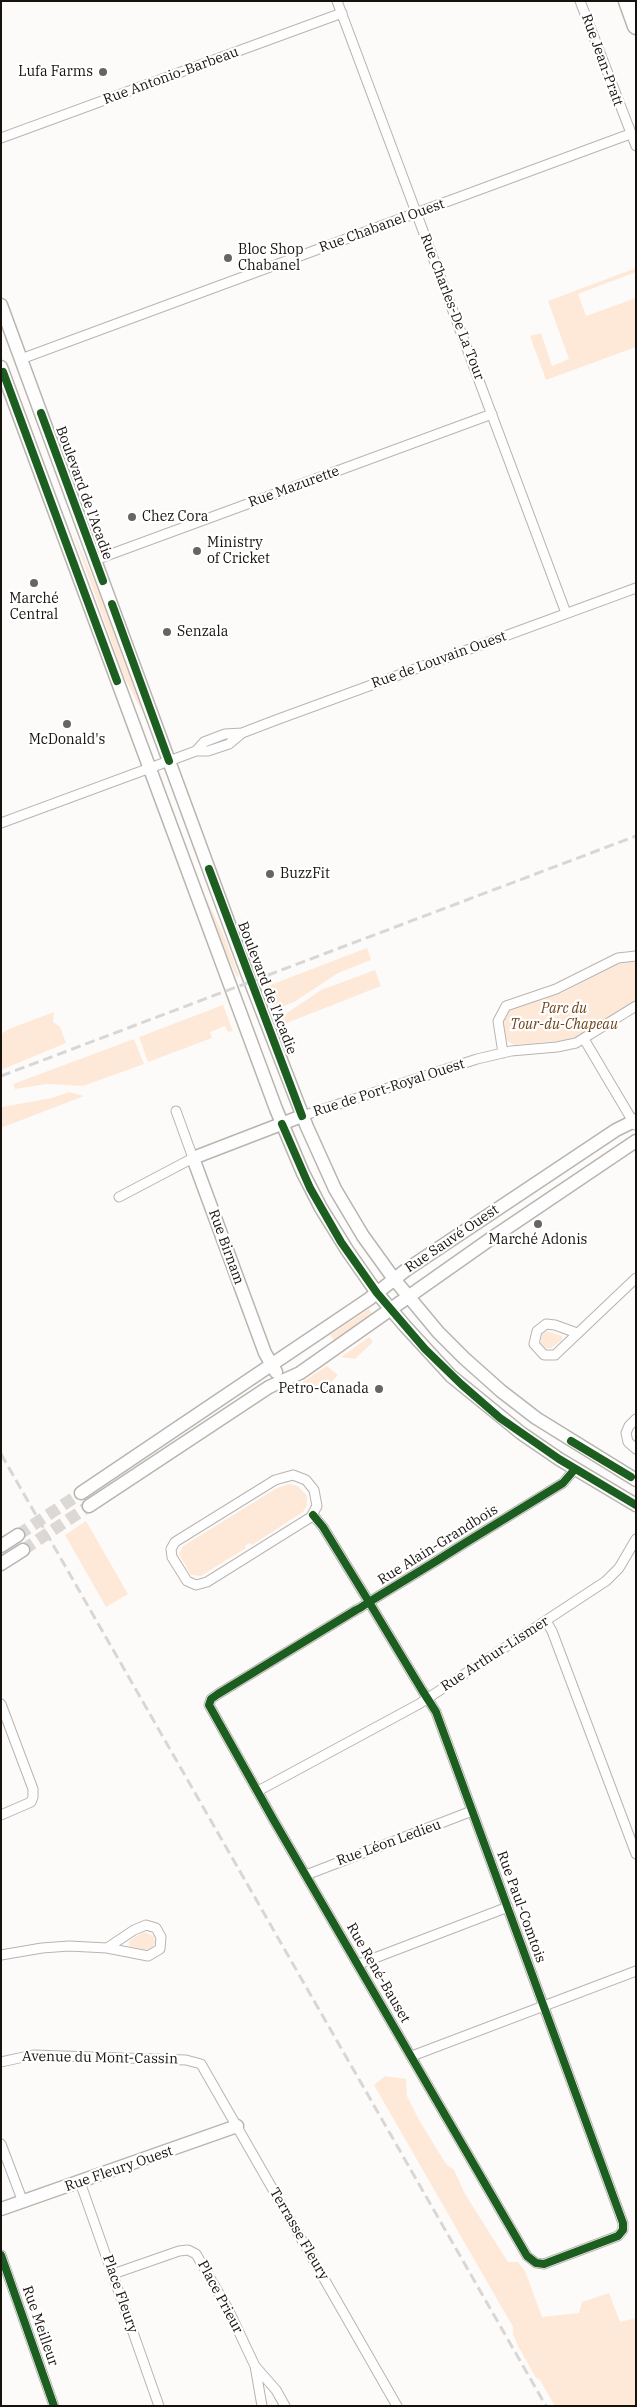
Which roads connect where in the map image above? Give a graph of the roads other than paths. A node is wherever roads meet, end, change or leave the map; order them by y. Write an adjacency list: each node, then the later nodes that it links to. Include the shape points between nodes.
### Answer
1 (337, 1): 4 (street, Rue Charles-De La Tour)
2 (580, 1): 6 (street, Rue Jean-Pratt)
3 (627, 1): 5 (highway)
4 (342, 13): 7 (street, Rue Antonio-Barbeau); 9 (street, Rue Charles-De La Tour)
5 (636, 26)
6 (630, 134): 8 (street, Rue Jean-Pratt); 9 (street, Rue Chabanel Ouest)
7 (1, 138)
8 (636, 146)
9 (417, 214): 11 (street, Rue Chabanel Ouest); 13 (street, Rue Charles-De La Tour)
10 (1, 305): 11 (main road, Boulevard de l'Acadie)
11 (21, 359): 12 (main road, Rue Chabanel Ouest); 14 (main road, Boulevard de l'Acadie)
12 (2, 369): 18 (main road)
13 (492, 414): 14 (street, Rue Mazurette); 16 (street, Rue Charles-De La Tour)
14 (96, 560): 17 (main road, Boulevard de l'Acadie)
15 (636, 588): 16 (street, Rue de Louvain Ouest)
16 (566, 613): 17 (street, Rue de Louvain Ouest, via 242,734 229,744)
17 (169, 761): 18 (street, Rue de Louvain Ouest); 25 (main road, Boulevard de l'Acadie)
18 (150, 768): 19 (street, Rue de Louvain Ouest); 27 (main road)
19 (1, 823)
20 (636, 956): 23 (street, via 618,958 556,989 508,1004 498,1021)
21 (636, 1006): 22 (street, Rue de Port-Royal Ouest)
22 (584, 1039): 23 (street, Rue de Port-Royal Ouest, via 565,1046); 26 (street)
23 (503, 1053): 25 (street, Rue de Port-Royal Ouest)
24 (176, 1110): 29 (street, Rue Birnam)
25 (302, 1116): 27 (main road, Rue de Port-Royal Ouest); 32 (main road, Boulevard de l'Acadie, via 342,1200)
26 (635, 1122): 32 (main road, Rue Sauvé Ouest, via 602,1139)
27 (282, 1124): 29 (main road, Rue de Port-Royal Ouest); 33 (main road, via 327,1219)
28 (636, 1141): 34 (main road, Rue Sauvé Ouest)
29 (193, 1158): 30 (street, Rue de Port-Royal Ouest); 37 (main road, Rue Birnam)
30 (119, 1197)
31 (636, 1278): 36 (street)
32 (394, 1279): 33 (main road, Rue Sauvé Ouest); 34 (main road, Boulevard de l'Acadie)
33 (377, 1293): 35 (main road); 37 (main road, Rue Sauvé Ouest)
34 (409, 1297): 35 (main road, Rue Sauvé Ouest); 42 (main road, Boulevard de l'Acadie, via 451,1345 501,1391 553,1429)
35 (391, 1310): 38 (main road, Rue Sauvé Ouest, via 300,1373); 41 (main road, via 435,1360 472,1395)
36 (577, 1334): 36 (street, via 546,1324 536,1331 534,1342 539,1351 552,1356)
37 (272, 1365): 38 (main road, Rue Birnam); 43 (main road, Rue Sauvé Ouest)
38 (282, 1380): 45 (main road, Rue Sauvé Ouest)
39 (636, 1419): 40 (street, via 626,1434 628,1442)
40 (636, 1448)
41 (576, 1470): 44 (main road); 52 (street, Rue Alain-Grandbois, via 563,1483)
42 (636, 1480)
43 (81, 1493)
44 (636, 1505)
45 (90, 1506)
46 (313, 1515): 46 (street, via 317,1501 311,1485 300,1476 284,1476 175,1542 171,1554 187,1581 193,1585 200,1584); 52 (street, Rue Paul-Comtois)
47 (18, 1536): 49 (main road)
48 (636, 1538): 53 (street, Rue Arthur-Lismer, via 610,1578)
49 (1, 1546)
50 (23, 1550): 51 (main road)
51 (1, 1564)
52 (369, 1602): 54 (street, Rue Paul-Comtois); 55 (street, Rue Alain-Grandbois, via 218,1694)
53 (546, 1621): 54 (street, Rue Arthur-Lismer); 60 (street)
54 (428, 1698): 57 (street, Rue Arthur-Lismer); 58 (street, Rue Paul-Comtois)
55 (210, 1702): 57 (street, Rue René-Bauset, via 213,1714)
56 (1, 1704): 59 (street, via 33,1789 33,1797 31,1802)
57 (258, 1791): 61 (street, Rue René-Bauset)
58 (472, 1811): 61 (street, Rue Léon Ledieu); 62 (street, Rue Paul-Comtois)
59 (1, 1815)
60 (636, 1854)
61 (306, 1875): 65 (street, Rue René-Bauset)
62 (508, 1907): 65 (street); 67 (street, Rue Paul-Comtois)
63 (107, 1948): 63 (street, via 151,1956 160,1949 161,1937 154,1927 144,1926); 64 (street, via 51,1947)
64 (1, 1955)
65 (359, 1964): 68 (street, Rue René-Bauset)
66 (636, 1971): 67 (street)
67 (544, 2005): 68 (street); 77 (street, Rue Paul-Comtois, via 623,2228 618,2236 544,2264 536,2263)
68 (412, 2056): 77 (street, Rue René-Bauset)
69 (1, 2062): 70 (street, Avenue du Mont-Cassin, via 18,2056 41,2055)
70 (199, 2063): 71 (street, Terrasse Fleury)
71 (237, 2126): 73 (main road, Rue Fleury Ouest); 84 (street, Terrasse Fleury)
72 (1, 2144): 74 (street)
73 (80, 2182): 74 (main road, Rue Fleury Ouest); 78 (street, Place Fleury)
74 (23, 2202): 75 (main road, Rue Fleury Ouest)
75 (1, 2209)
76 (1, 2255): 80 (street, Rue Meilleur)
77 (527, 2256)
78 (112, 2274): 79 (street, Place Prieur, via 179,2251 194,2252 228,2309); 81 (street, Place Fleury)
79 (255, 2366): 82 (street, Place Prieur); 83 (street, Place Prieur)
80 (54, 2406)
81 (159, 2406)
82 (262, 2406)
83 (285, 2406)
84 (398, 2406)

